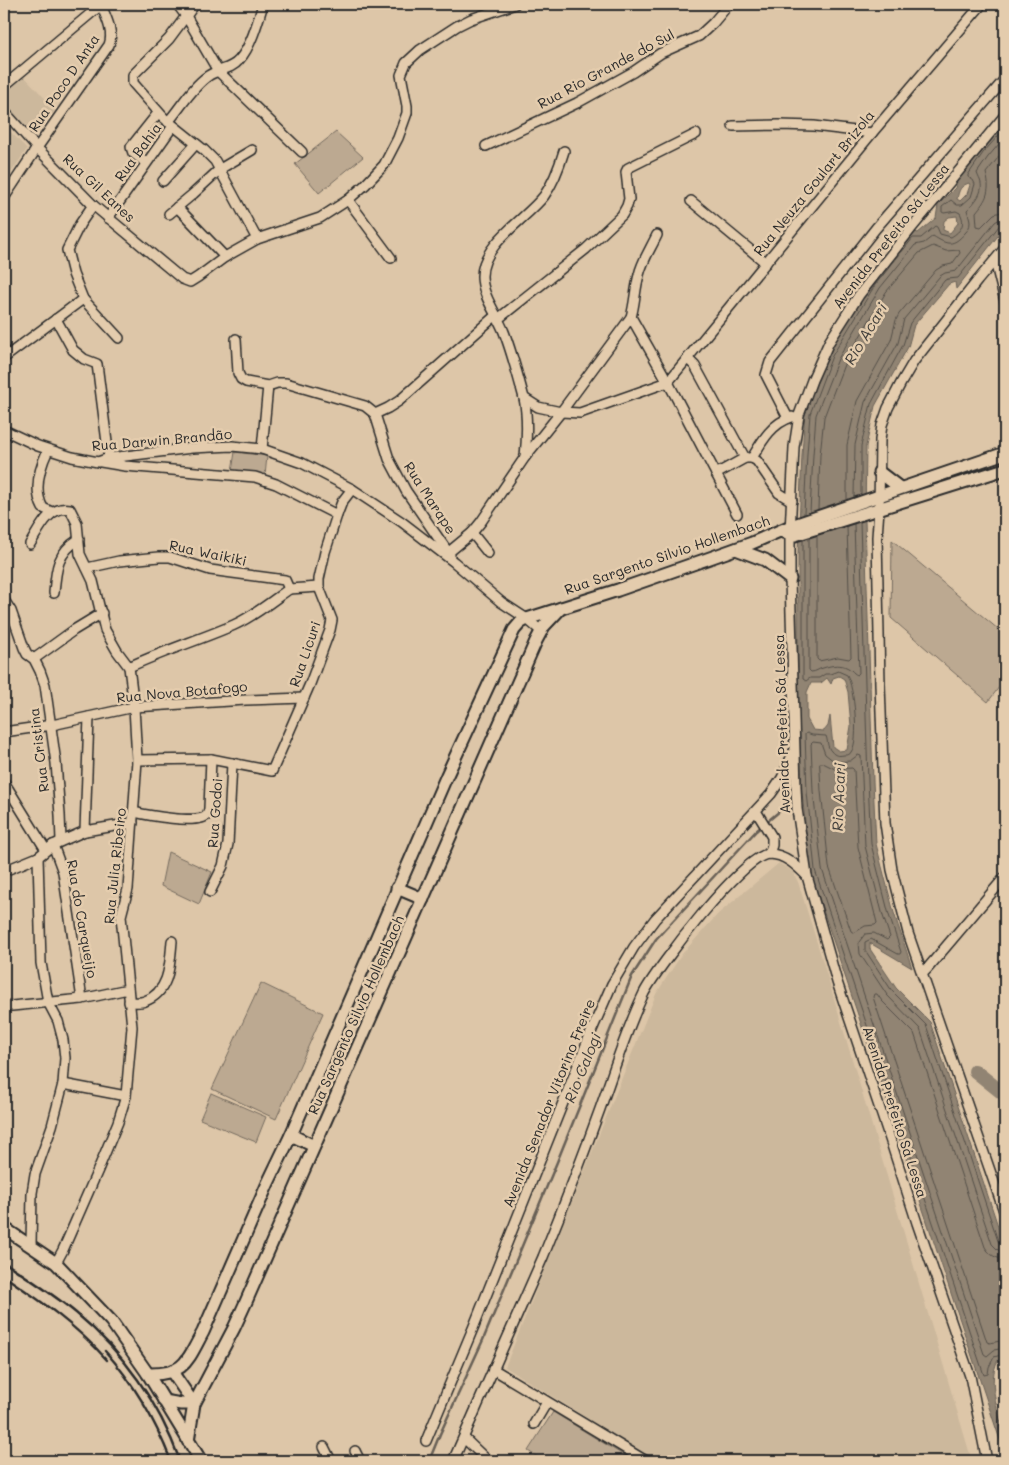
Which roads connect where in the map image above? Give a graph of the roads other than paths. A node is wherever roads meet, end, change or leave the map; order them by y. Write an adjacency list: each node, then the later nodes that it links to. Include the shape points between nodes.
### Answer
1 (102, 4): 11 (street); 21 (street, Rua Poco D Anta, via 111,41)
2 (177, 4): 8 (street)
3 (195, 4): 8 (street)
4 (263, 4): 9 (street, Rua Bahia, via 240,60)
5 (515, 4): 29 (street, via 457,26 406,63 401,76 407,114 398,138 384,165)
6 (729, 4): 20 (street, Rua Rio Grande do Sul, via 700,36 661,53 577,102)
7 (982, 4): 17 (street, Rua Neuza Goulart Brizola)
8 (186, 16): 9 (street); 13 (street, via 169,40 133,75 133,83)
9 (218, 71): 15 (street, Rua Bahia, via 199,84); 24 (street)
10 (1005, 79): 57 (street, via 876,228 770,362 766,375)
11 (4, 86)
12 (4, 111): 21 (street, Rua Gil Eanes)
13 (158, 113): 15 (street); 25 (street, via 131,147 133,153)
14 (1005, 115): 56 (street, Avenida Prefeito Sá Lessa, via 859,295 829,342)
15 (171, 124): 19 (street); 25 (street, Rua Bahia)
16 (733, 126): 17 (street, via 814,126)
17 (872, 133): 41 (street, Rua Neuza Goulart Brizola)
18 (696, 134): 44 (street, via 628,168 629,199 622,215 586,249)
19 (196, 144): 26 (street); 27 (street)
20 (486, 146)
21 (37, 148): 28 (street, Rua Poco D Anta); 31 (street, Rua Gil Eanes)
22 (252, 150): 26 (street)
23 (564, 151): 44 (street, via 549,189 486,259 483,281)
24 (302, 152)
25 (146, 163): 34 (street, Rua Bahia)
26 (220, 169): 32 (street); 36 (street)
27 (163, 181)
28 (4, 198)
29 (348, 200): 36 (street, via 320,218); 39 (street)
30 (691, 201): 41 (street)
31 (93, 205): 34 (street, Rua Gil Eanes); 42 (street, via 67,250)
32 (177, 207): 33 (street); 38 (street)
33 (169, 214)
34 (108, 218): 38 (street, Rua Gil Eanes, via 188,282)
35 (657, 236): 45 (street, via 640,271)
36 (257, 239): 38 (street)
37 (1005, 248): 40 (street)
38 (225, 257)
39 (391, 258)
40 (995, 261): 43 (street); 67 (street, via 929,340 901,382 882,425)
41 (766, 263): 50 (street, Rua Neuza Goulart Brizola)
42 (83, 299): 46 (street); 47 (street)
43 (1005, 301)
44 (496, 317): 53 (street, via 508,342); 55 (street, via 399,401)
45 (632, 317): 51 (street); 54 (street)
46 (56, 319): 49 (street); 63 (street, via 73,350 97,364)
47 (119, 338)
48 (236, 339): 52 (street, via 241,379)
49 (4, 358)
50 (688, 360): 51 (street, Rua Neuza Goulart Brizola); 64 (street, via 695,366)
51 (668, 382): 54 (street, via 580,413); 68 (street)
52 (268, 386): 55 (street, via 277,383 296,386 365,406); 59 (street)
53 (524, 398): 54 (street, via 538,407); 62 (street)
54 (561, 412): 62 (street)
55 (375, 414): 82 (street, Rua Marape, via 389,458 406,491)
56 (799, 415): 57 (street); 72 (street, Avenida Prefeito Sá Lessa)
57 (788, 418): 64 (street, via 771,430)
58 (4, 430): 60 (street, Rua Darwin Brandão)
59 (262, 448): 63 (street, Rua Darwin Brandão, via 208,446); 70 (street, Rua Darwin Brandão, via 302,463)
60 (48, 450): 65 (street, Rua Darwin Brandão); 74 (street, via 40,471 39,497 43,508)
61 (1005, 453): 69 (main road, Rua Sargento Silvio Hollembach)
62 (525, 457): 78 (street)
63 (109, 458): 65 (street, Rua Darwin Brandão)
64 (749, 458): 68 (street); 72 (street, via 757,461 779,493)
65 (98, 462): 76 (street, via 255,477)
66 (1005, 469): 73 (main road, Rua Sargento Silvio Hollembach)
67 (879, 472): 69 (main road); 71 (street)
68 (716, 474): 75 (street)
69 (900, 488): 71 (main road, Rua Sargento Silvio Hollembach)
70 (352, 489): 76 (street, Rua Licuri); 84 (street, Rua Darwin Brandão)
71 (875, 498): 73 (street); 77 (main road, Rua Sargento Silvio Hollembach)
72 (792, 501): 77 (street, Avenida Prefeito Sá Lessa)
73 (875, 510): 77 (main road, Rua Sargento Silvio Hollembach); 121 (street, via 885,823 892,870)
74 (52, 512): 79 (street, via 66,508 71,510); 80 (street)
75 (737, 514)
76 (337, 515): 87 (street, Rua Licuri, via 325,552)
77 (791, 530): 81 (main road, Rua Sargento Silvio Hollembach); 86 (street, Avenida Prefeito Sá Lessa)
78 (472, 533): 82 (street); 83 (street)
79 (79, 539): 85 (street, via 80,554); 89 (street, via 65,550 61,558 56,570)
80 (30, 544)
81 (736, 549): 86 (main road, via 765,560); 91 (main road, Rua Sargento Silvio Hollembach)
82 (448, 552): 84 (street, Rua Marape)
83 (488, 553)
84 (454, 562): 93 (street, Rua Darwin Brandão, via 500,602)
85 (87, 568): 88 (street, Rua Waikiki, via 137,558 170,557 210,570 285,580); 92 (street)
86 (790, 579): 102 (street, Avenida Prefeito Sá Lessa)
87 (319, 587): 88 (street); 97 (street, Rua Licuri, via 332,626)
88 (289, 589): 96 (street, via 234,625)
89 (54, 593)
90 (4, 600): 95 (street, Rua Cristina, via 27,654)
91 (563, 606): 93 (main road, Rua Sargento Silvio Hollembach); 94 (main road, Rua Sargento Silvio Hollembach)
92 (102, 613): 95 (street); 96 (street, via 107,636)
93 (527, 619): 94 (street, Rua Darwin Brandão); 117 (main road, Rua Sargento Silvio Hollembach, via 510,636)
94 (541, 631): 119 (main road, Rua Sargento Silvio Hollembach)
95 (34, 659): 100 (street, Rua Cristina, via 45,685)
96 (129, 667): 98 (street, Rua Julia Ribeiro)
97 (304, 698): 98 (street, Rua Nova Botafogo); 105 (street, Rua Licuri, via 272,771)
98 (134, 707): 99 (street, Rua Nova Botafogo); 104 (street, Rua Julia Ribeiro)
99 (89, 717): 100 (street, Rua Nova Botafogo); 110 (street)
100 (52, 726): 101 (street, Rua Nova Botafogo); 111 (street, Rua Cristina, via 58,789)
101 (4, 732)
102 (794, 750): 107 (street, Avenida Senador Vitorino Freire, via 778,785); 115 (street, Avenida Prefeito Sá Lessa, via 798,809)
103 (211, 759): 104 (street); 105 (street); 108 (street, via 206,816 182,819)
104 (137, 760): 108 (street, Rua Julia Ribeiro)
105 (232, 762): 118 (street, Rua Godoi, via 228,844 223,866)
106 (4, 782): 111 (street, Rua do Carqueijo)
107 (756, 810): 112 (street, via 772,841); 144 (street, Avenida Senador Vitorino Freire, via 655,919 612,984)
108 (134, 812): 109 (street, Rua Julia Ribeiro)
109 (133, 823): 110 (street); 122 (street, Rua Julia Ribeiro, via 128,889 121,916)
110 (85, 831): 111 (street)
111 (53, 845): 113 (street); 123 (street, Rua do Carqueijo, via 63,872)
112 (768, 854): 115 (street, via 790,860); 135 (street, via 747,867 728,885 690,929 645,992 546,1249)
113 (38, 857): 114 (street); 124 (street, via 42,963)
114 (4, 871)
115 (808, 876): 153 (street, Avenida Prefeito Sá Lessa, via 837,982 970,1376)
116 (1005, 877): 121 (street)
117 (397, 888): 119 (main road); 129 (main road, Rua Sargento Silvio Hollembach)
118 (210, 892)
119 (423, 899): 130 (main road, Rua Sargento Silvio Hollembach)
120 (172, 941): 125 (street, via 170,969 163,986 144,1002)
121 (922, 974): 131 (street)
122 (128, 989): 123 (street); 125 (street, Rua Julia Ribeiro)
123 (82, 999): 124 (street)
124 (48, 1002): 126 (street); 127 (street, via 63,1040)
125 (129, 1002): 128 (street, Rua Julia Ribeiro, via 132,1027)
126 (4, 1005)
127 (63, 1084): 128 (street); 133 (street, via 35,1174)
128 (126, 1096): 134 (street, Rua Julia Ribeiro, via 118,1122)
129 (291, 1135): 130 (main road); 136 (main road, Rua Sargento Silvio Hollembach, via 203,1332 182,1366)
130 (314, 1146): 140 (main road, Rua Sargento Silvio Hollembach, via 234,1328)
131 (1005, 1214)
132 (4, 1228): 133 (main road)
133 (31, 1245): 134 (main road)
134 (56, 1264): 137 (main road, via 111,1321)
135 (493, 1369): 139 (street); 142 (street)
136 (172, 1372): 137 (main road); 140 (main road)
137 (148, 1374): 138 (main road)
138 (164, 1401): 140 (main road); 143 (main road)
139 (547, 1402): 141 (street); 152 (street)
140 (194, 1404): 143 (main road, Rua Sargento Silvio Hollembach)
141 (534, 1424)
142 (464, 1438): 150 (street); 151 (street)
143 (188, 1441): 147 (main road)
144 (426, 1441)
145 (324, 1447): 148 (street)
146 (355, 1452): 149 (street)
147 (200, 1461)
148 (331, 1461)
149 (360, 1461)
150 (453, 1461)
151 (488, 1461)
152 (644, 1461)
153 (988, 1461)

